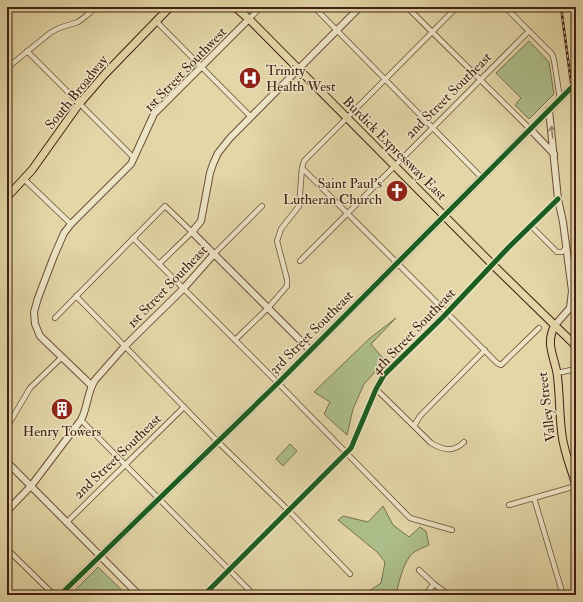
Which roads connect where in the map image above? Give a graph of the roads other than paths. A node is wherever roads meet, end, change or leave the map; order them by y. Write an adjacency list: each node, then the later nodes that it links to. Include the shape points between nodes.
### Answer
1 (96, 7): 15 (street, via 78,22 50,33)
2 (170, 7): 11 (main road, South Broadway)
3 (235, 7): 10 (main road, Burdick Expressway East)
4 (261, 7): 10 (street, 1st Street Southwest)
5 (314, 7): 12 (street)
6 (360, 7): 12 (street)
7 (407, 7): 14 (street)
8 (457, 7): 14 (street)
9 (505, 7): 13 (street)
10 (249, 19): 16 (street, 1st Street Southwest); 18 (main road, Burdick Expressway East)
11 (156, 21): 16 (street); 23 (main road, South Broadway)
12 (337, 30): 18 (street); 19 (street)
13 (529, 31): 20 (street, 2nd Street Southeast); 22 (street, via 552,54)
14 (432, 32): 19 (street); 20 (street)
15 (27, 52): 17 (street); 23 (street)
16 (201, 67): 25 (street); 30 (street, 1st Street Southwest, via 154,114)
17 (7, 68)
18 (298, 69): 25 (street); 26 (main road, Burdick Expressway East)
19 (384, 79): 26 (street); 27 (street)
20 (480, 79): 27 (street, 2nd Street Southeast); 28 (street)
21 (576, 83): 22 (street, 3rd Street Southeast)
22 (560, 99): 24 (street, 3rd Street Southeast)
23 (79, 104): 30 (street); 34 (main road, South Broadway)
24 (549, 110): 28 (street, 3rd Street Southeast); 29 (street, one-way to 24)
25 (251, 117): 42 (street, via 218,153 210,174 201,221)
26 (347, 118): 31 (main road, Burdick Expressway East); 32 (street, via 304,161)
27 (432, 128): 31 (street, 2nd Street Southeast); 33 (street)
28 (530, 129): 29 (street); 33 (street, 3rd Street Southeast)
29 (554, 154): 36 (street)
30 (134, 158): 40 (street, 1st Street Southwest)
31 (394, 165): 38 (street, 2nd Street Southeast); 39 (main road, Burdick Expressway East)
32 (302, 168): 38 (street); 52 (street, via 298,206 281,228 278,241 287,286)
33 (482, 178): 39 (street, 3rd Street Southeast)
34 (24, 179): 35 (main road, South Broadway); 40 (street)
35 (7, 197)
36 (558, 199): 41 (street, 4th Street Southeast); 44 (street)
37 (262, 206): 45 (street, 1st Street Southeast)
38 (348, 213): 46 (street, 2nd Street Southeast); 47 (street)
39 (444, 216): 47 (street, 3rd Street Southeast); 49 (main road, Burdick Expressway East)
40 (71, 224): 62 (street, 1st Street Southwest, via 64,232 34,312 40,336)
41 (531, 226): 44 (street, via 557,252 562,252); 49 (street, 4th Street Southeast)
42 (192, 232): 43 (street, via 165,206); 45 (street); 48 (street)
43 (134, 238): 48 (street); 51 (street)
44 (566, 248): 55 (street, via 572,291 571,303)
45 (214, 254): 50 (street, 1st Street Southeast); 52 (street)
46 (300, 261)
47 (397, 263): 53 (street); 60 (street, 3rd Street Southeast)
48 (159, 264): 50 (street)
49 (493, 265): 53 (street, 4th Street Southeast); 55 (main road, Burdick Expressway East)
50 (183, 289): 57 (street); 59 (street, 1st Street Southeast)
51 (76, 296): 54 (street); 59 (street)
52 (268, 308): 57 (street); 60 (street)
53 (448, 313): 61 (street); 67 (street, 4th Street Southeast, via 384,375)
54 (55, 318)
55 (556, 325): 58 (main road, Burdick Expressway East); 64 (main road, Valley Street, via 550,344)
56 (539, 328): 61 (street, via 501,365)
57 (235, 340): 65 (street)
58 (574, 344)
59 (125, 346): 66 (street, 1st Street Southeast); 68 (street)
60 (310, 350): 65 (street, 3rd Street Southeast)
61 (485, 350): 70 (street, via 420,416)
62 (62, 357): 66 (street, 1st Street Southwest); 71 (street, via 30,388)
63 (576, 369): 64 (street)
64 (557, 373): 78 (main road, Valley Street, via 564,446)
65 (278, 383): 72 (street, 3rd Street Southeast); 74 (street)
66 (91, 385): 69 (street)
67 (376, 388): 70 (street); 74 (street, 4th Street Southeast)
68 (184, 407): 72 (street); 76 (street, 2nd Street Southeast)
69 (81, 420): 76 (street); 77 (street)
70 (414, 426): 73 (street, via 431,444 442,449 453,450)
71 (7, 427)
72 (218, 442): 80 (street, 3rd Street Southeast); 83 (street)
73 (464, 442)
74 (347, 453): 83 (street, 4th Street Southeast); 85 (street, via 410,518)
75 (7, 462): 77 (street)
76 (126, 465): 80 (street); 84 (street, 2nd Street Southeast)
77 (31, 486): 82 (street); 84 (street)
78 (576, 486): 79 (street)
79 (534, 498): 81 (street); 99 (street)
80 (160, 499): 87 (street, 3rd Street Southeast); 88 (street)
81 (509, 505)
82 (7, 511)
83 (289, 511): 88 (street, 4th Street Southeast); 90 (street)
84 (67, 522): 87 (street)
85 (452, 530)
86 (7, 549): 92 (street)
87 (101, 556): 93 (street, 3rd Street Southeast); 94 (street)
88 (230, 569): 95 (street, 4th Street Southeast); 96 (street)
89 (419, 570): 91 (street)
90 (350, 574)
91 (434, 584): 97 (street); 98 (street)
92 (54, 595)
93 (60, 595)
94 (139, 595)
95 (204, 595)
96 (254, 595)
97 (425, 595)
98 (449, 595)
99 (563, 595)

